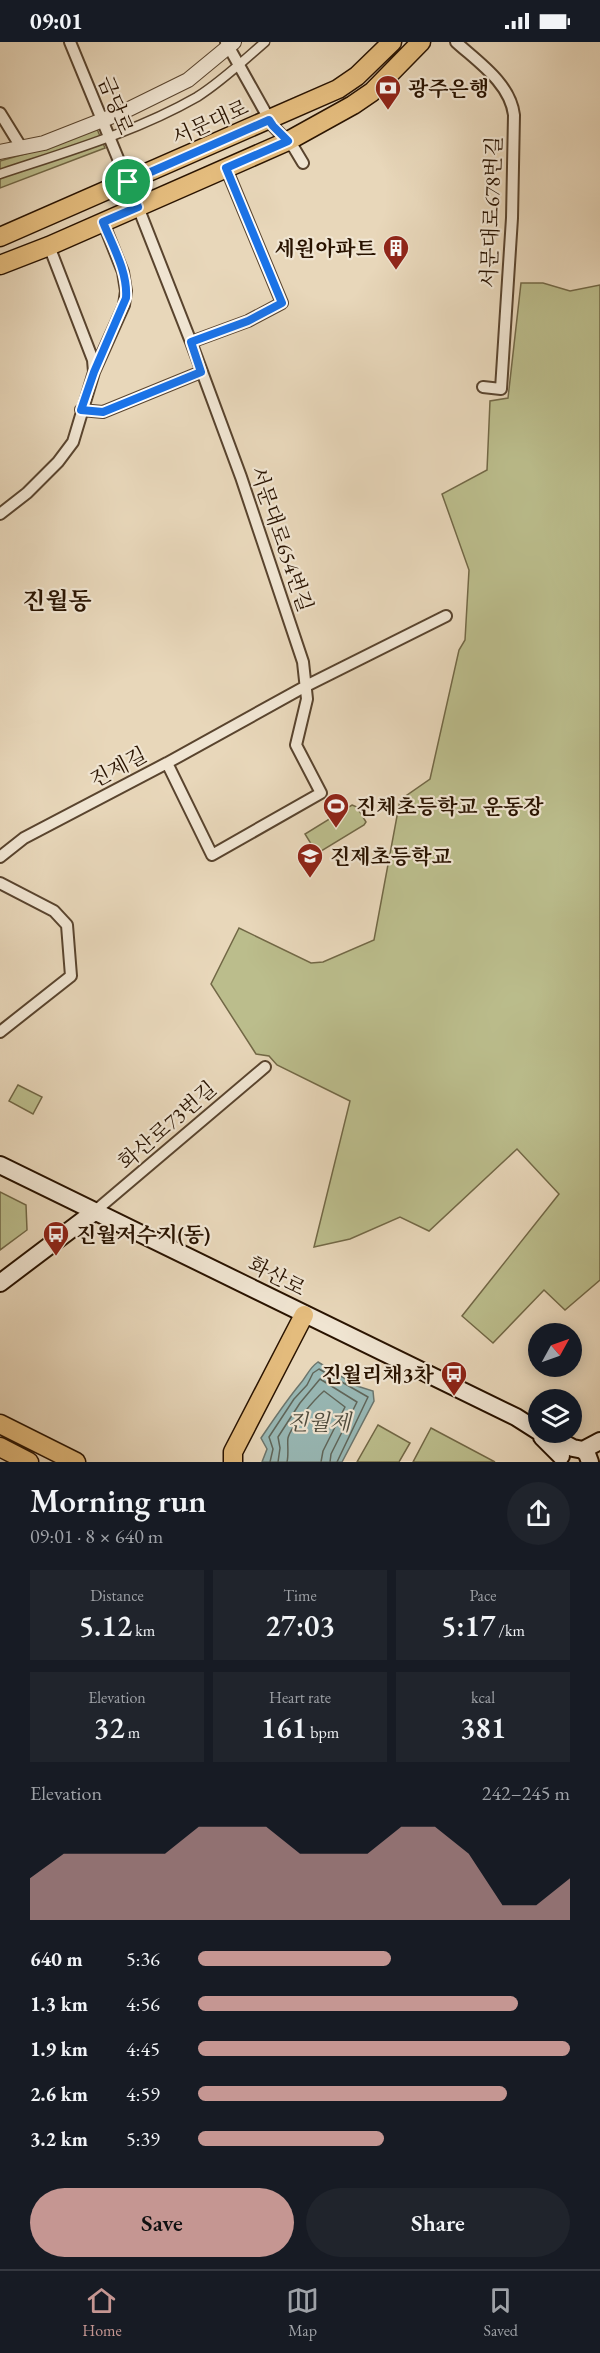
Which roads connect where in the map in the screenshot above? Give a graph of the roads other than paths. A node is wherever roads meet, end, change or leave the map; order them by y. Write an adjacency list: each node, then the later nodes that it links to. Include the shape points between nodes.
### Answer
1 (70, 42): 10 (street, 금당로)
2 (265, 42): 7 (street)
3 (392, 42): 9 (main road, 서문대로, via 357,76)
4 (421, 42): 12 (main road, via 372,92)
5 (456, 42): 29 (street, 서문대로678번길, via 501,85 514,111 512,218 501,388)
6 (230, 43): 7 (street); 10 (street, via 188,80)
7 (239, 66): 9 (street); 11 (street, via 197,96)
8 (0, 113): 13 (street)
9 (269, 120): 12 (street); 18 (main road, 서문대로)
10 (102, 122): 11 (street, 금당로); 13 (street)
11 (108, 138): 17 (street); 18 (street, 금당로)
12 (288, 141): 15 (street); 16 (main road)
13 (21, 147): 14 (street)
14 (0, 152)
15 (303, 163)
16 (226, 168): 19 (main road); 26 (street, via 282,303 248,321)
17 (0, 174)
18 (128, 182): 19 (street, 서문대로654번길); 20 (main road, 서문대로)
19 (138, 207): 21 (main road); 26 (street, 서문대로654번길)
20 (69, 208): 22 (main road, 서문대로); 24 (main road, via 86,204 88,208)
21 (103, 222): 23 (main road); 27 (street, via 123,272 126,291 124,305)
22 (0, 237)
23 (49, 246): 25 (main road); 27 (street, via 93,360)
24 (0, 248)
25 (0, 265)
26 (191, 342): 28 (street, 서문대로654번길)
27 (94, 372): 30 (street)
28 (201, 372): 30 (street, via 103,412); 33 (street, 서문대로654번길, via 241,477 300,654)
29 (483, 387)
30 (81, 410): 31 (street, via 73,442 58,462)
31 (0, 514)
32 (446, 616): 33 (street)
33 (306, 686): 34 (street); 35 (street, 서문대로654번길, via 307,699 296,745 321,793)
34 (167, 763): 35 (street, 진제길); 36 (street, 진제길, via 24,838)
35 (212, 855)
36 (0, 857)
37 (0, 884): 38 (street, via 54,911 67,925 71,976)
38 (0, 1032)
39 (265, 1067): 41 (street, 화산로73번길)
40 (0, 1165): 41 (main road, 화산로)
41 (94, 1212): 42 (main road); 43 (main road, 화산로)
42 (0, 1282)
43 (304, 1315): 44 (main road, 화산로); 50 (main road)
44 (528, 1424)
45 (0, 1425): 52 (main road)
46 (600, 1442): 49 (main road)
47 (556, 1443): 49 (main road, 화산로)
48 (0, 1447): 51 (main road)
49 (576, 1457)
50 (229, 1459)
51 (29, 1462)
52 (76, 1462)

